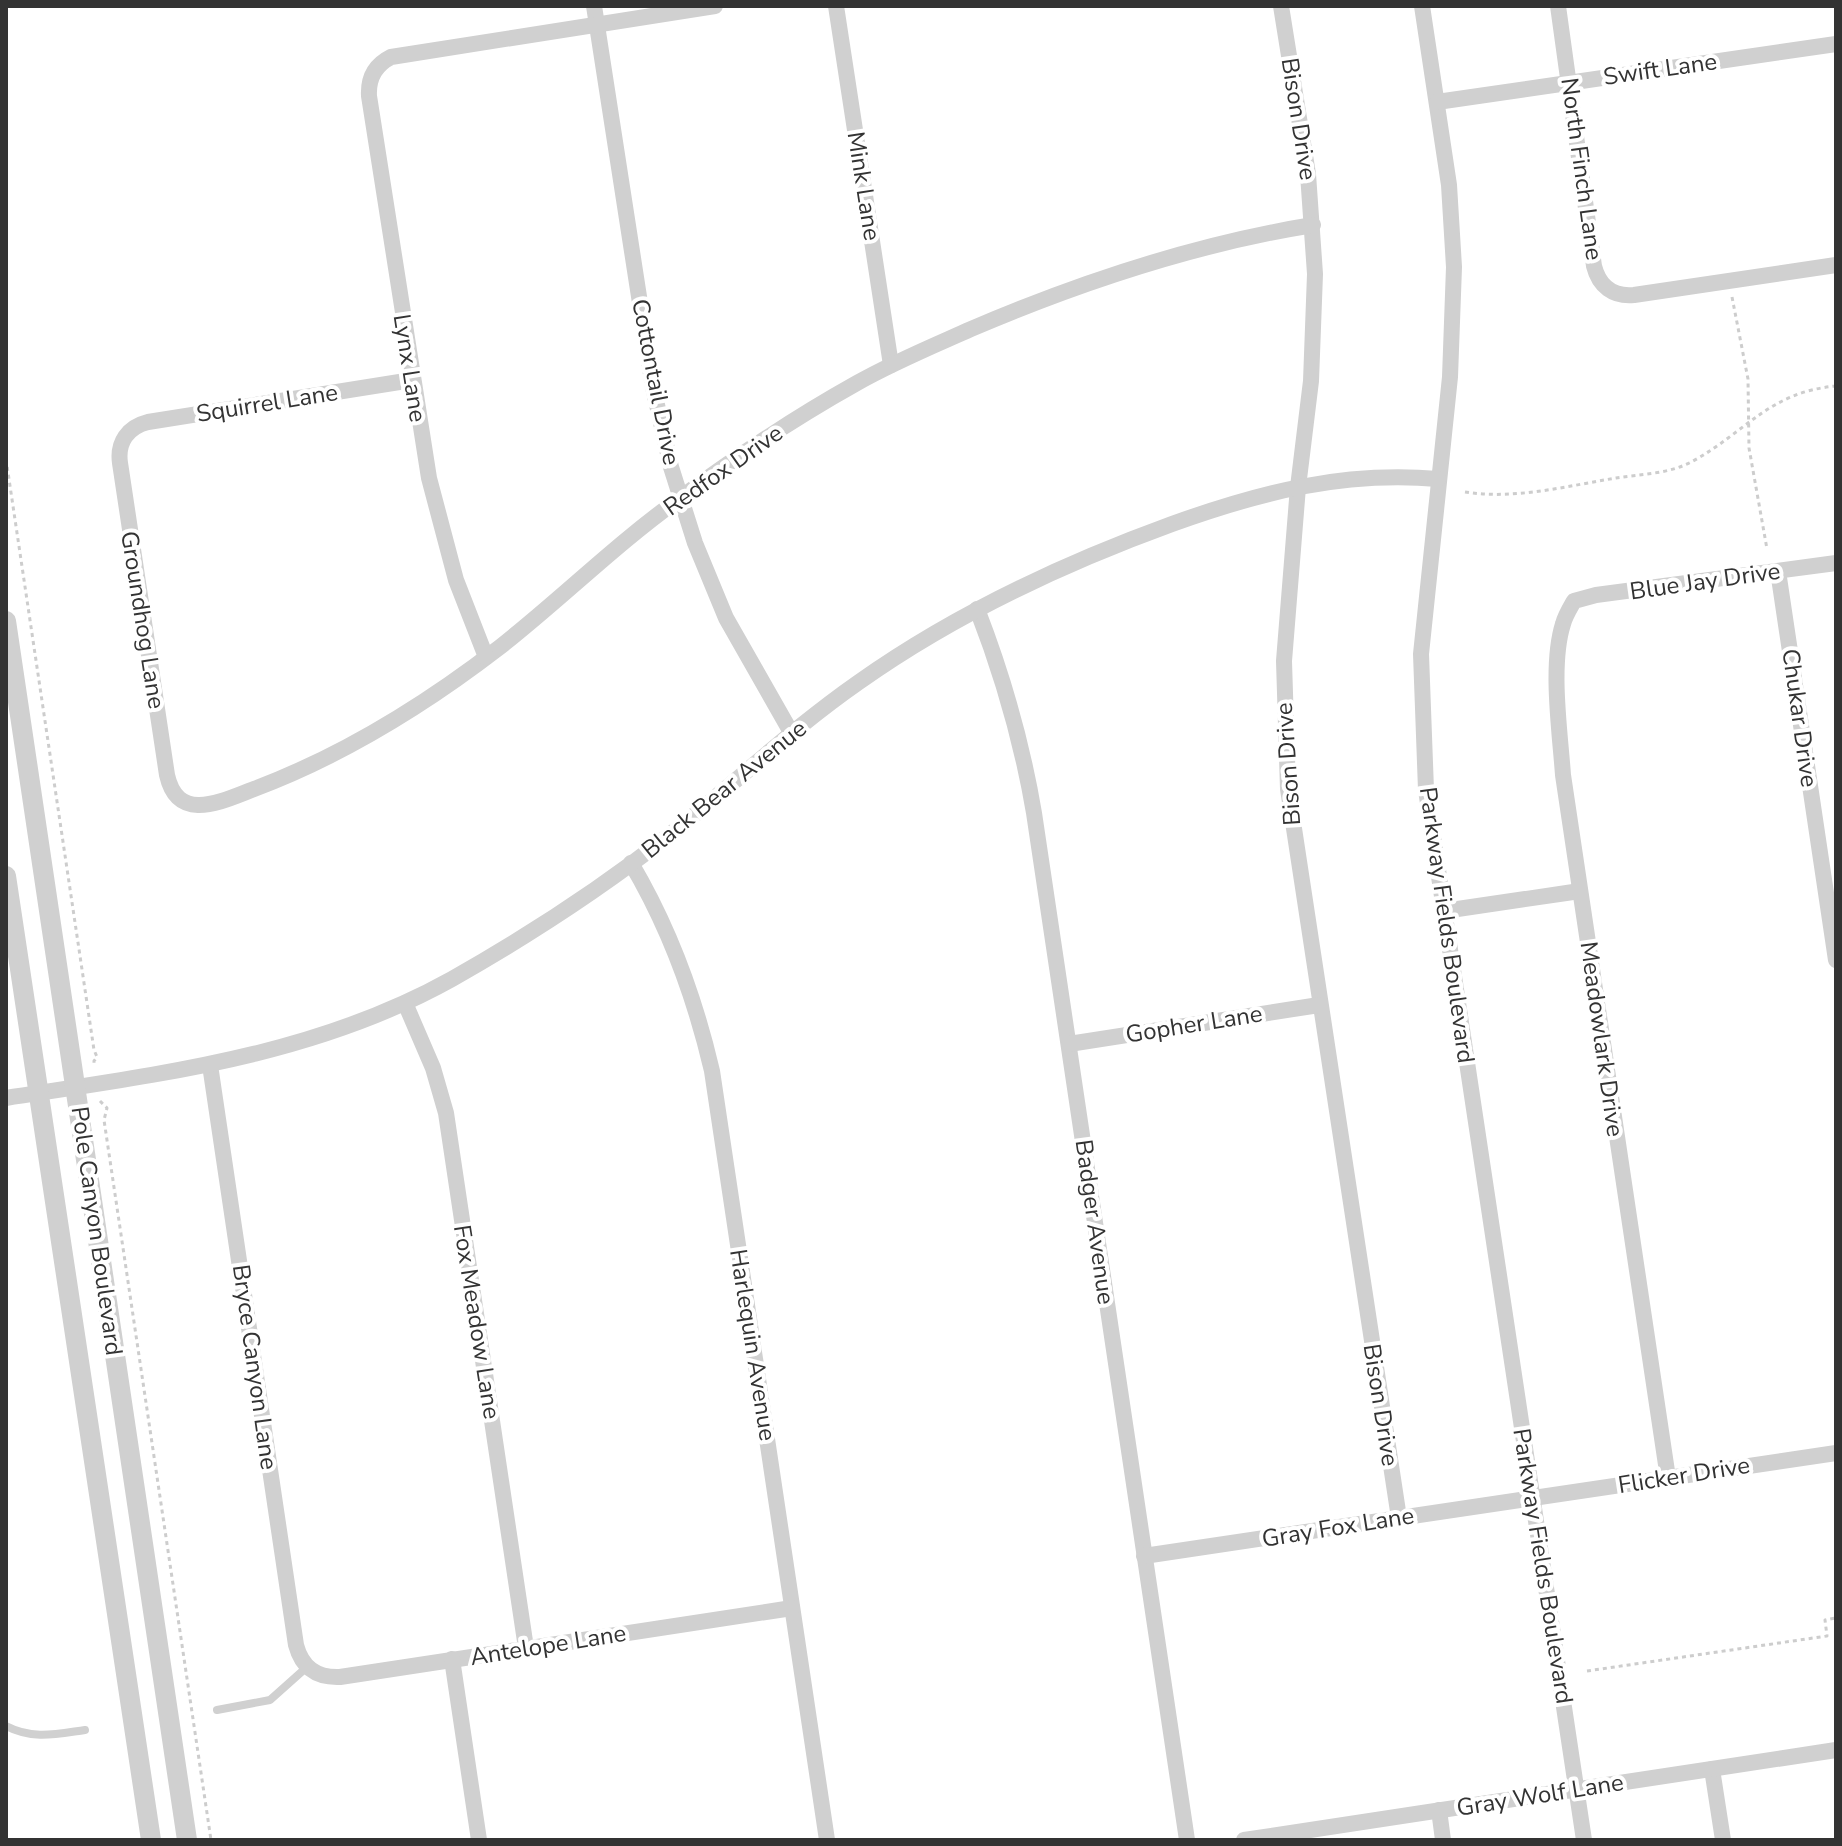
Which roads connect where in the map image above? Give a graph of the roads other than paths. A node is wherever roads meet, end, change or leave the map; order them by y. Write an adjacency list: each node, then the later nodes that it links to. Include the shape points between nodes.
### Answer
1 (594, 6): 7 (street, Cottontail Drive)
2 (715, 6): 7 (street)
3 (836, 6): 13 (street, Mink Lane)
4 (1281, 6): 11 (street, Bison Drive)
5 (1422, 6): 10 (street, Parkway Fields Boulevard)
6 (1558, 6): 9 (street, North Finch Lane)
7 (597, 25): 14 (street, Lynx Lane, via 391,57 373,72 369,96); 18 (street, Cottontail Drive, via 653,387)
8 (1836, 44): 9 (street, Swift Lane)
9 (1570, 83): 10 (street, Swift Lane); 12 (street, North Finch Lane, via 1594,266 1607,289 1627,296)
10 (1437, 102): 16 (street, Parkway Fields Boulevard, via 1454,267 1452,353)
11 (1313, 225): 13 (street, Redfox Drive, via 1207,247 1103,278); 17 (street, Bison Drive, via 1314,342)
12 (1836, 265)
13 (891, 365): 18 (street, Redfox Drive, via 796,419)
14 (412, 380): 15 (street, Squirrel Lane, via 148,422); 24 (street, Lynx Lane, via 438,518 462,600)
15 (126, 434): 26 (street, Groundhog Lane, via 119,455 167,775 172,791)
16 (1438, 479): 17 (street, Black Bear Avenue, via 1354,478); 30 (street, Parkway Fields Boulevard, via 1423,616 1421,704 1426,790)
17 (1298, 487): 22 (street, Black Bear Avenue, via 1133,538); 33 (street, Bison Drive, via 1284,661 1284,743)
18 (680, 498): 24 (street, Redfox Drive); 25 (street, Cottontail Drive, via 726,618)
19 (1836, 563): 20 (street, Blue Jay Drive)
20 (1778, 571): 21 (street, Blue Jay Drive); 31 (street, Chukar Drive)
21 (1574, 601): 29 (street, Meadowlark Drive, via 1563,624 1558,711)
22 (977, 609): 25 (street, Black Bear Avenue, via 861,680); 34 (street, Badger Avenue, via 1003,677 1026,768)
23 (6, 621): 36 (street, Pole Canyon Boulevard)
24 (486, 657): 26 (street, Redfox Drive, via 376,730 313,764 209,805)
25 (792, 734): 27 (street, Black Bear Avenue)
26 (184, 802)
27 (631, 863): 32 (street, Black Bear Avenue, via 502,949); 44 (street, Harlequin Avenue, via 681,966 712,1071)
28 (6, 876): 37 (street, Pole Canyon Boulevard)
29 (1580, 891): 30 (street); 40 (street, Meadowlark Drive)
30 (1444, 911): 41 (street, Parkway Fields Boulevard)
31 (1836, 960)
32 (405, 1003): 35 (street, Black Bear Avenue, via 285,1048); 45 (street, Fox Meadow Lane, via 446,1113)
33 (1319, 1005): 34 (street, Gopher Lane); 42 (street, Bison Drive)
34 (1069, 1044): 43 (street, Badger Avenue)
35 (210, 1065): 36 (street, Black Bear Avenue); 47 (street, Bryce Canyon Lane, via 296,1645)
36 (76, 1087): 37 (street, Black Bear Avenue); 56 (street, Pole Canyon Boulevard)
37 (39, 1093): 38 (street, Black Bear Avenue); 55 (street, Pole Canyon Boulevard)
38 (6, 1098)
39 (1836, 1453): 40 (street, Flicker Drive)
40 (1668, 1478): 41 (street, Flicker Drive)
41 (1533, 1498): 42 (street, Gray Fox Lane); 53 (street, Parkway Fields Boulevard)
42 (1399, 1518): 43 (street, Gray Fox Lane)
43 (1144, 1556): 59 (street, Badger Avenue)
44 (792, 1608): 45 (street, Antelope Lane); 58 (street, Harlequin Avenue)
45 (526, 1648): 46 (street, Antelope Lane)
46 (452, 1659): 47 (street, Antelope Lane, via 332,1677); 57 (street)
47 (307, 1667): 48 (lane, via 270,1700)
48 (217, 1710)
49 (6, 1726): 50 (lane, via 37,1736)
50 (85, 1730)
51 (1836, 1750): 52 (street, Gray Wolf Lane)
52 (1712, 1769): 53 (street, Gray Wolf Lane); 63 (street)
53 (1576, 1790): 54 (street, Gray Wolf Lane); 62 (street, Parkway Fields Boulevard)
54 (1439, 1810): 60 (street, Gray Wolf Lane); 61 (street)
55 (151, 1840)
56 (187, 1840)
57 (479, 1840)
58 (827, 1840)
59 (1187, 1840)
60 (1244, 1840)
61 (1443, 1840)
62 (1584, 1840)
63 (1723, 1840)

